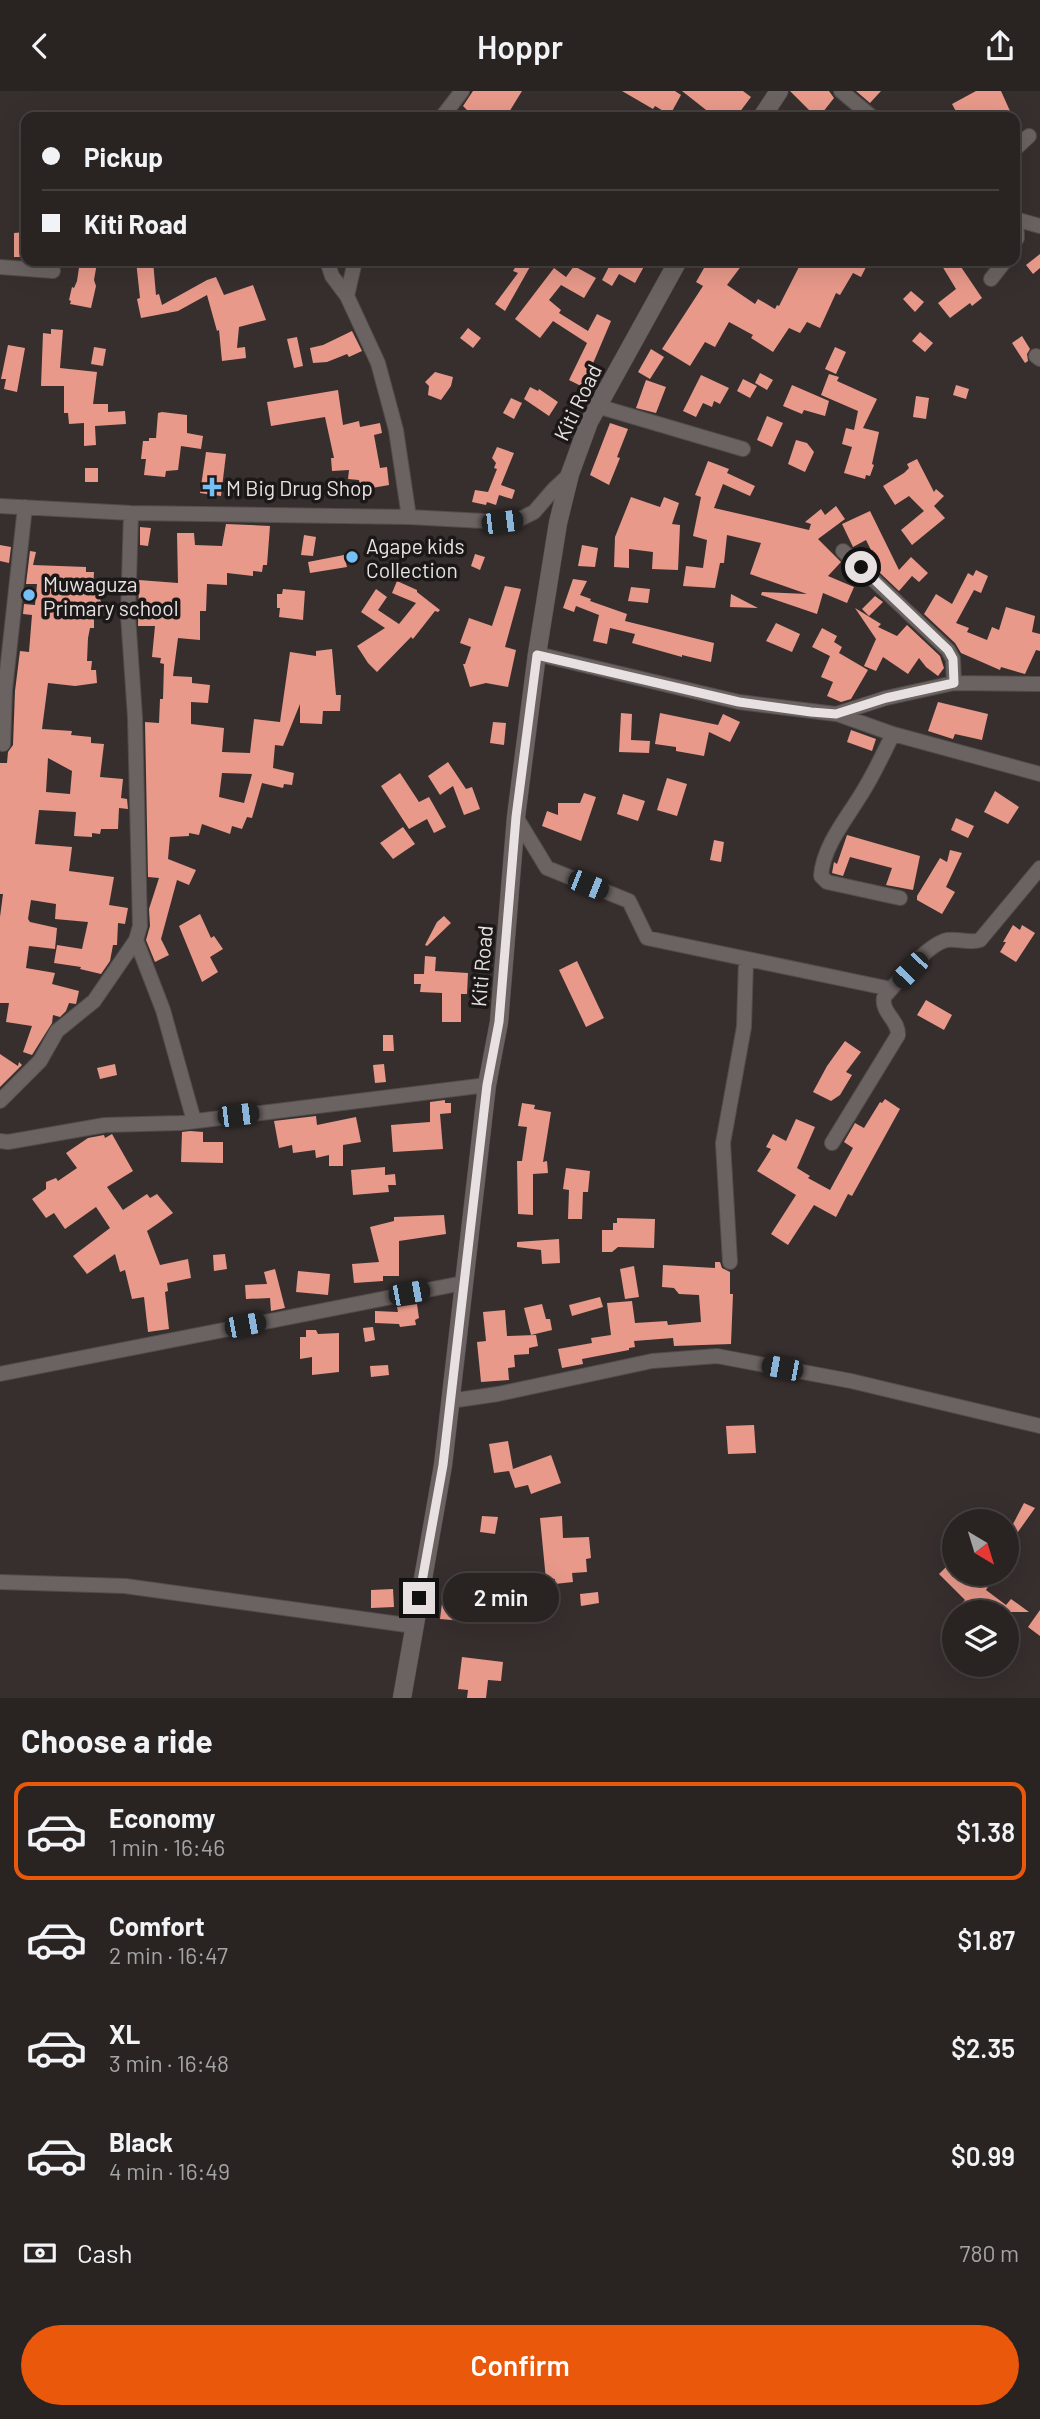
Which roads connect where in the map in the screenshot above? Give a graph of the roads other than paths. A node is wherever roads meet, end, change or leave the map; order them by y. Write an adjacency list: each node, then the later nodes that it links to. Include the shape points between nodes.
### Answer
1 (461, 91): 4 (street)
2 (779, 91): 5 (street)
3 (841, 91): 6 (street)
4 (446, 112)
5 (765, 112)
6 (866, 112)
7 (1029, 136): 8 (street)
8 (1020, 144)
9 (1020, 220): 10 (street)
10 (1040, 226)
11 (329, 266): 18 (street)
12 (354, 266): 18 (street)
13 (675, 266): 19 (street, Kiti Road)
14 (1001, 266): 17 (street)
15 (0, 267): 16 (street)
16 (52, 271)
17 (992, 279)
18 (347, 296): 25 (street, via 378,363 396,429)
19 (597, 406): 20 (street); 21 (street, Kiti Road)
20 (743, 449)
21 (570, 474): 25 (street, via 534,512 517,520); 27 (street, Kiti Road)
22 (0, 506): 23 (street)
23 (25, 507): 24 (street); 32 (street)
24 (131, 513): 25 (street); 37 (street, via 128,615 135,717 140,926)
25 (409, 517)
26 (843, 551): 28 (street, via 948,650)
27 (537, 655): 30 (street, via 739,702); 34 (street, Kiti Road)
28 (954, 683): 29 (street); 30 (street)
29 (1040, 684)
30 (836, 714): 31 (street)
31 (892, 733): 33 (street); 36 (street, via 835,837 821,876 827,882)
32 (3, 744)
33 (1040, 774)
34 (516, 817): 38 (street, via 547,868 629,901 647,938); 40 (street, Kiti Road, via 499,1022)
35 (1040, 868): 39 (street, via 980,940 940,942)
36 (900, 898)
37 (136, 940): 41 (street, via 93,1001 57,1031 40,1061); 42 (street, via 163,1010)
38 (746, 960): 39 (street); 45 (street, via 744,1027 723,1143)
39 (891, 989): 44 (street, via 883,1004 898,1035)
40 (487, 1085): 42 (street); 46 (street, Kiti Road)
41 (0, 1101)
42 (194, 1121): 43 (street, via 105,1125)
43 (2, 1143)
44 (832, 1143)
45 (730, 1262)
46 (463, 1283): 47 (street); 48 (street, Kiti Road)
47 (0, 1374)
48 (450, 1401): 49 (street, via 652,1361 717,1356 850,1381); 51 (street, Kiti Road, via 435,1517)
49 (1040, 1426)
50 (0, 1582): 51 (street, via 125,1586)
51 (414, 1626): 52 (street, Kiti Road)
52 (402, 1698)

